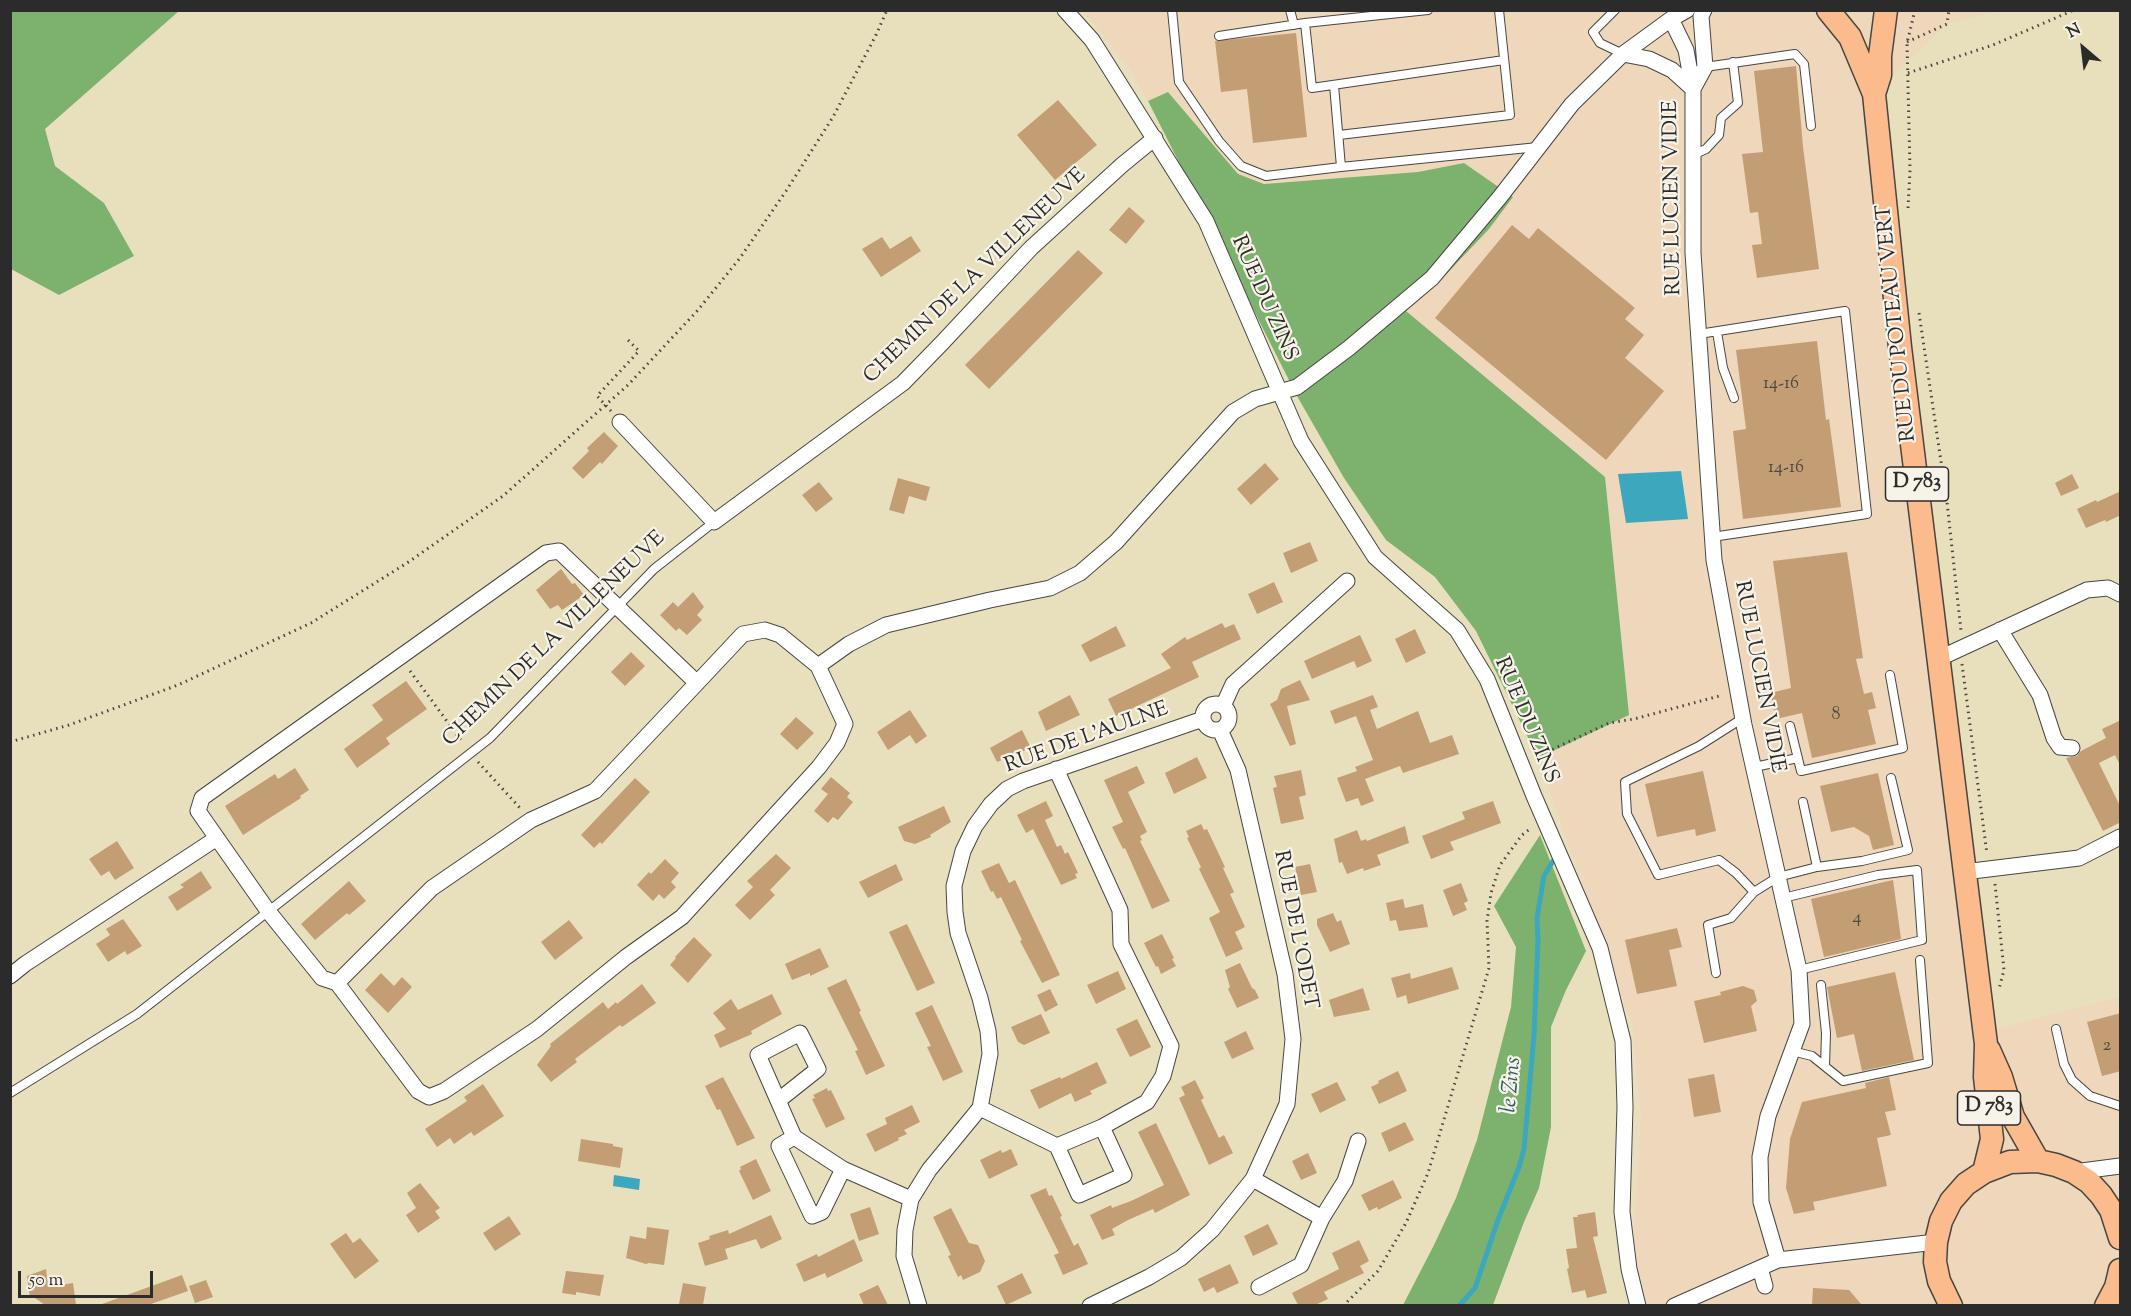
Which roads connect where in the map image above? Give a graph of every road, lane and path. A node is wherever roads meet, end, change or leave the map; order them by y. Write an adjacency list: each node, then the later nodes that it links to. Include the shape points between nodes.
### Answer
1 (888, 10): 41 (path, via 833,117 740,258 698,309)
2 (1065, 10): 30 (street, RUE DU ZINS, via 1092,40)
3 (1172, 10): 33 (lane, via 1179,82 1219,141 1242,166 1266,176)
4 (1290, 10): 17 (lane)
5 (1428, 10): 16 (lane)
6 (1499, 10): 21 (lane)
7 (1615, 10): 20 (lane, via 1593,32 1600,43)
8 (1687, 10): 15 (street)
9 (1704, 10): 23 (street, via 1701,16)
10 (1828, 10): 27 (main road, RUE DU POTEAU VERT / D 783, via 1850,37)
11 (1886, 10): 27 (main road, RUE DU POTEAU VERT / D 783, via 1880,75)
12 (1915, 10): 19 (path)
13 (1949, 10): 19 (path, via 1947,24)
14 (2074, 10): 24 (path, via 1993,45)
15 (1671, 19): 20 (street); 26 (street, RUE LUCIEN VIDIE, via 1686,50)
16 (1305, 23): 17 (lane); 25 (lane, via 1312,88)
17 (1294, 25): 18 (lane)
18 (1219, 36)
19 (1907, 42): 24 (path)
20 (1623, 54): 26 (street, RUE LUCIEN VIDIE, via 1649,59 1672,70); 31 (street, via 1572,104)
21 (1504, 60): 25 (lane); 29 (lane, via 1510,115)
22 (1733, 62): 23 (lane); 28 (lane, via 1795,54 1804,64); 32 (lane, via 1738,103 1721,118 1719,135 1706,150)
23 (1705, 67): 26 (street, RUE LUCIEN VIDIE)
24 (1908, 73): 34 (path)
25 (1334, 85): 29 (lane)
26 (1693, 89): 32 (street, RUE LUCIEN VIDIE)
27 (1874, 94): 51 (main road, RUE DU POTEAU VERT / D 783, via 1900,347)
28 (1811, 126)
29 (1338, 135): 33 (lane)
30 (1155, 138): 39 (street, RUE DU ZINS, via 1206,221); 43 (street, CHEMIN DE LA VILLENEUVE, via 1031,248 903,383)
31 (1538, 147): 33 (lane); 39 (street, via 1432,278 1297,387)
32 (1693, 155): 37 (street, RUE LUCIEN VIDIE, via 1693,253)
33 (1341, 167)
34 (1907, 211)
35 (1917, 304): 49 (path, via 1947,502)
36 (1717, 332): 37 (lane); 40 (lane, via 1723,368); 44 (lane, via 1845,311 1868,514)
37 (1699, 334): 44 (street, RUE LUCIEN VIDIE)
38 (628, 340): 41 (path, via 639,351 597,396)
39 (1281, 393): 52 (street, via 1255,399 1233,412 1123,534 1080,573 1050,588 886,625); 65 (street, RUE DU ZINS, via 1301,441 1375,557 1457,630 1487,679)
40 (1734, 398)
41 (606, 406): 42 (path); 61 (path, via 503,496 311,623 178,685)
42 (620, 422): 43 (street)
43 (714, 522): 47 (lane, CHEMIN DE LA VILLENEUVE, via 654,569)
44 (1712, 537): 55 (street, RUE LUCIEN VIDIE)
45 (1347, 581): 56 (street, RUE DE L'AULNE, via 1233,684)
46 (2121, 594): 48 (street, via 2108,588 2087,590)
47 (618, 606): 50 (street, via 559,551 546,553); 54 (street); 63 (lane, CHEMIN DE LA VILLENEUVE, via 490,738)
48 (2000, 630): 49 (street); 62 (street, via 2040,695 2054,738 2060,747)
49 (1962, 648): 51 (street); 75 (path)
50 (400, 657): 63 (path); 73 (street, via 202,798 198,811)
51 (1940, 658): 76 (main road, RUE DU POTEAU VERT / D 783)
52 (818, 666): 54 (street, via 780,635 765,630 743,634); 85 (street, via 845,724 819,767 682,917 537,1029 444,1091 429,1097 418,1091)
53 (1890, 675): 64 (lane, via 1903,748 1801,771)
54 (697, 683): 71 (street, via 596,791)
55 (1738, 692): 57 (street, RUE LUCIEN VIDIE); 65 (path, via 1609,723)
56 (1223, 706): 58 (street, RUE DE L'AULNE, via 1207,707); 60 (street, RUE DE L'AULNE, via 1230,717)
57 (1743, 718): 66 (street, RUE LUCIEN VIDIE); 78 (lane, via 1699,746 1625,782 1627,814 1658,875 1719,860)
58 (1203, 719): 60 (street, RUE DE L'AULNE, via 1209,729); 67 (street, RUE DE L'AULNE)
59 (1790, 726): 64 (lane)
60 (1220, 730): 105 (street, RUE DE L'ODET, via 1238,770 1285,974 1293,1039 1287,1104)
61 (10, 742)
62 (2072, 748)
63 (470, 753): 71 (path); 80 (lane, CHEMIN DE LA VILLENEUVE)
64 (1798, 758): 66 (lane)
65 (1521, 764): 70 (street, RUE DU ZINS)
66 (1754, 767): 77 (street, RUE LUCIEN VIDIE)
67 (1056, 769): 95 (street, RUE DE L'AULNE, via 1007,789 991,804 963,851 954,886 958,933 988,1031 990,1054); 96 (street, via 1120,910 1121,944 1172,1046 1163,1076 1147,1102)
68 (1891, 778): 74 (lane, via 1908,850)
69 (1803, 802): 74 (lane)
70 (1544, 818): 117 (path, via 1522,835 1500,865 1487,921 1489,968 1428,1173 1406,1223 1378,1271); 118 (street, RUE DU ZINS, via 1600,948 1623,1041 1626,1107 1622,1212)
71 (531, 819): 85 (street, via 432,888)
72 (2121, 837): 75 (street, via 2079,858)
73 (217, 838): 80 (street); 84 (street)
74 (1817, 867): 77 (lane)
75 (1990, 869): 76 (street); 87 (path, via 1996,888 2004,970)
76 (1964, 872): 89 (main road, RUE DU POTEAU VERT / D 783)
77 (1778, 877): 78 (lane); 79 (street, RUE LUCIEN VIDIE)
78 (1754, 892): 83 (lane, via 1731,918 1708,925)
79 (1783, 898): 82 (street, RUE LUCIEN VIDIE); 82 (lane, via 1878,875 1917,870 1922,940)
80 (268, 911): 85 (street, via 322,978); 92 (lane, CHEMIN DE LA VILLENEUVE, via 137,1014)
81 (1920, 960): 91 (lane, via 1928,1063 1843,1082)
82 (1799, 970): 90 (street, RUE LUCIEN VIDIE, via 1802,1024)
83 (1716, 973)
84 (10, 976)
85 (337, 983)
86 (1821, 985): 91 (lane)
87 (1998, 991)
88 (2055, 1029): 94 (lane, via 2072,1080 2090,1096)
89 (1986, 1044): 100 (main road, RUE DU POTEAU VERT / D 783, via 2013,1117); 103 (main road, RUE DU POTEAU VERT / D 783, via 1985,1077 1992,1139)
90 (1792, 1051): 91 (lane, via 1812,1056); 110 (street, RUE LUCIEN VIDIE, via 1768,1116 1760,1157 1761,1202)
91 (1825, 1066)
92 (10, 1092)
93 (778, 1100): 97 (street)
94 (2121, 1106)
95 (980, 1108): 99 (street); 106 (street, RUE DE L'AULNE, via 929,1170)
96 (1102, 1126): 99 (street); 99 (street, via 1124,1175 1079,1195)
97 (794, 1137): 102 (street); 102 (street, via 779,1146 812,1216 822,1212)
98 (1358, 1141): 107 (street, via 1345,1181)
99 (1057, 1146)
100 (2038, 1161): 103 (main road, via 2010,1162); 104 (main road)
101 (2121, 1166): 104 (street)
102 (843, 1169): 106 (street)
103 (1984, 1172): 109 (main road, via 1966,1184 1952,1201)
104 (2074, 1172): 108 (main road, via 2101,1195)
105 (1253, 1179): 107 (street); 115 (street, RUE DE L'ODET, via 1212,1230 1181,1258)
106 (911, 1199): 116 (street, RUE DE L'AULNE, via 904,1256)
107 (1322, 1218): 114 (street, via 1302,1265)
108 (2120, 1228)
109 (1936, 1242): 110 (street); 120 (main road, via 1939,1281)
110 (1778, 1260): 111 (street)
111 (1760, 1268): 113 (street); 119 (street)
112 (2121, 1270): 121 (main road)
113 (1765, 1286)
114 (1259, 1287)
115 (1096, 1304)
116 (919, 1305)
117 (1343, 1305)
118 (1638, 1305)
119 (1674, 1305)
120 (1951, 1305)
121 (2106, 1305)

